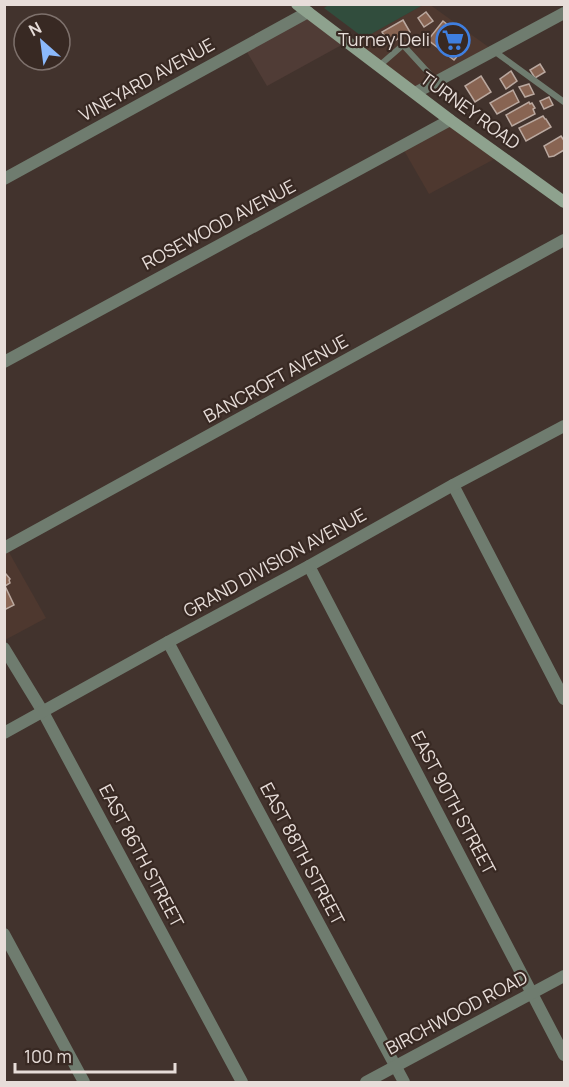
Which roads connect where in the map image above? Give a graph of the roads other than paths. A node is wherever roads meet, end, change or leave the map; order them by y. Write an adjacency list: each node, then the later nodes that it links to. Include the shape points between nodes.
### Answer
1 (297, 4): 2 (main road, TURNEY ROAD)
2 (308, 12): 5 (main road, TURNEY ROAD); 10 (street, VINEYARD AVENUE)
3 (562, 12): 4 (street)
4 (494, 51): 6 (street); 8 (lane)
5 (379, 66): 6 (lane, via 403,45); 7 (main road, TURNEY ROAD)
6 (436, 82): 7 (street)
7 (415, 93): 9 (main road, TURNEY ROAD)
8 (564, 102)
9 (450, 120): 11 (main road, TURNEY ROAD); 13 (street, ROSEWOOD AVENUE)
10 (4, 180)
11 (564, 202)
12 (564, 240): 16 (street, BANCROFT AVENUE)
13 (4, 362)
14 (564, 426): 15 (street, GRAND DIVISION AVENUE)
15 (453, 485): 17 (street, GRAND DIVISION AVENUE); 20 (street)
16 (4, 548)
17 (309, 566): 18 (street, GRAND DIVISION AVENUE); 25 (street, EAST 90TH STREET)
18 (168, 642): 21 (street, GRAND DIVISION AVENUE); 27 (street, EAST 88TH STREET)
19 (4, 648): 21 (street, EAST 86TH STREET)
20 (564, 699)
21 (44, 712): 22 (street, GRAND DIVISION AVENUE); 29 (street, EAST 86TH STREET)
22 (4, 733)
23 (4, 934): 28 (street)
24 (564, 976): 25 (street, BIRCHWOOD ROAD)
25 (532, 993): 26 (street, EAST 90TH STREET); 27 (street, BIRCHWOOD ROAD)
26 (564, 1055)
27 (396, 1066): 30 (street, BIRCHWOOD ROAD); 31 (street, EAST 88TH STREET)
28 (84, 1083)
29 (242, 1083)
30 (366, 1083)
31 (405, 1083)

